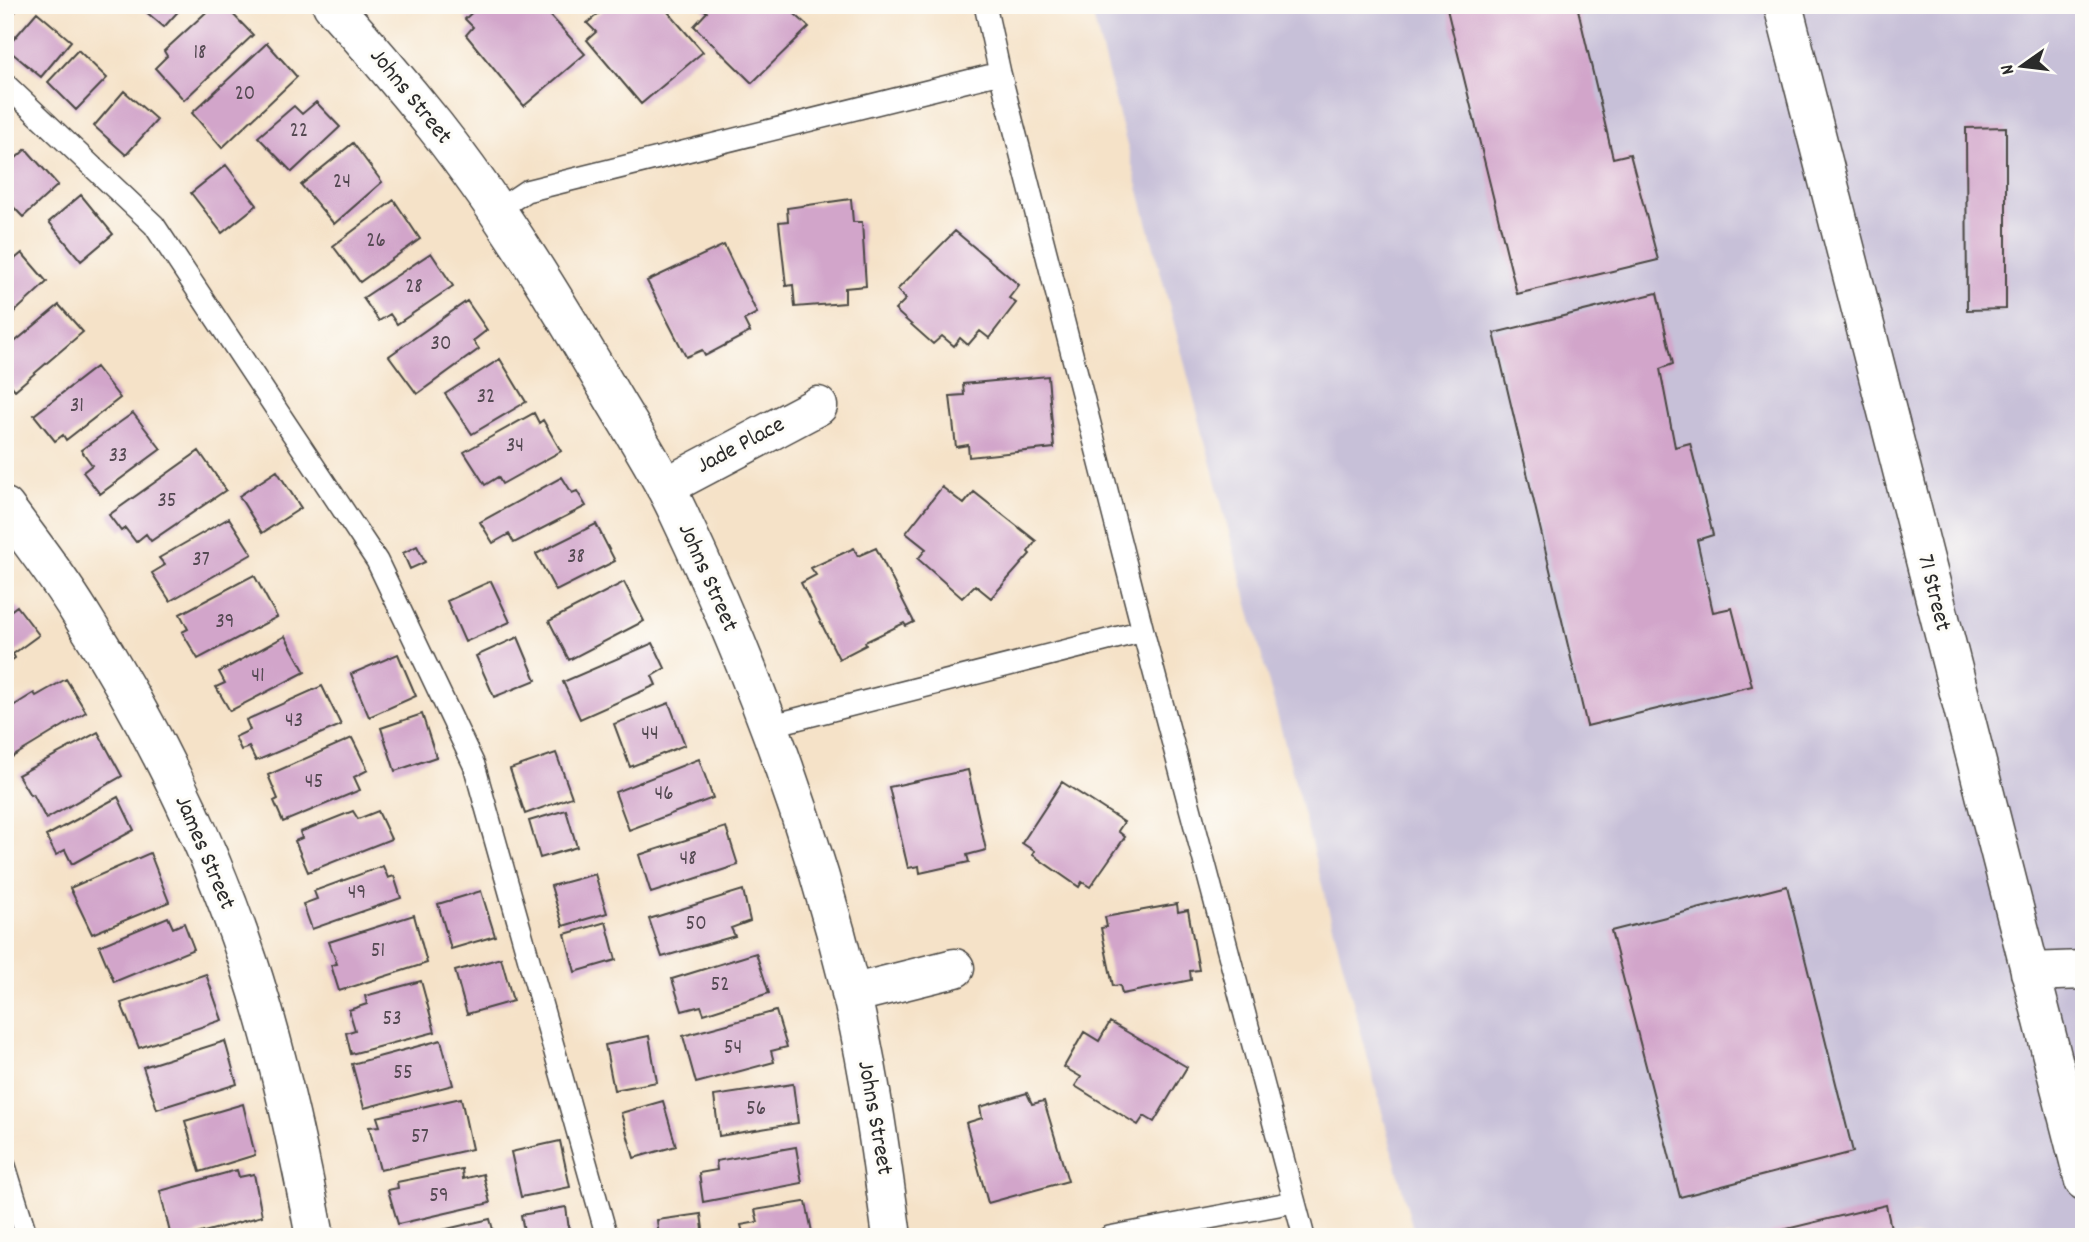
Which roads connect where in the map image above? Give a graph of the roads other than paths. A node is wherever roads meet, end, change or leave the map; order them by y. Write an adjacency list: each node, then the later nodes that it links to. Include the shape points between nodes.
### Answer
1 (332, 5): 6 (street, Johns Street, via 437,128)
2 (985, 5): 4 (lane)
3 (1783, 5): 14 (street, 71 Street)
4 (1000, 74): 6 (lane, via 526,191); 10 (lane)
5 (5, 84): 21 (lane, via 154,225 377,561 474,765)
6 (496, 211): 8 (street, Johns Street, via 570,323)
7 (818, 406): 8 (street, Jade Place)
8 (665, 487): 11 (street, Johns Street)
9 (5, 507): 20 (street, James Street, via 79,610 143,720 216,876 277,1058)
10 (1143, 631): 11 (lane); 18 (lane)
11 (769, 726): 15 (street, Johns Street, via 828,902)
12 (955, 968): 15 (street)
13 (2084, 970): 14 (street)
14 (2030, 972): 17 (street, 71 Street)
15 (851, 994): 22 (street, Johns Street)
16 (5, 1166): 19 (lane)
17 (2084, 1181)
18 (1294, 1202): 23 (lane); 24 (lane)
19 (26, 1237)
20 (315, 1237)
21 (607, 1237)
22 (892, 1237)
23 (1108, 1237)
24 (1304, 1237)

